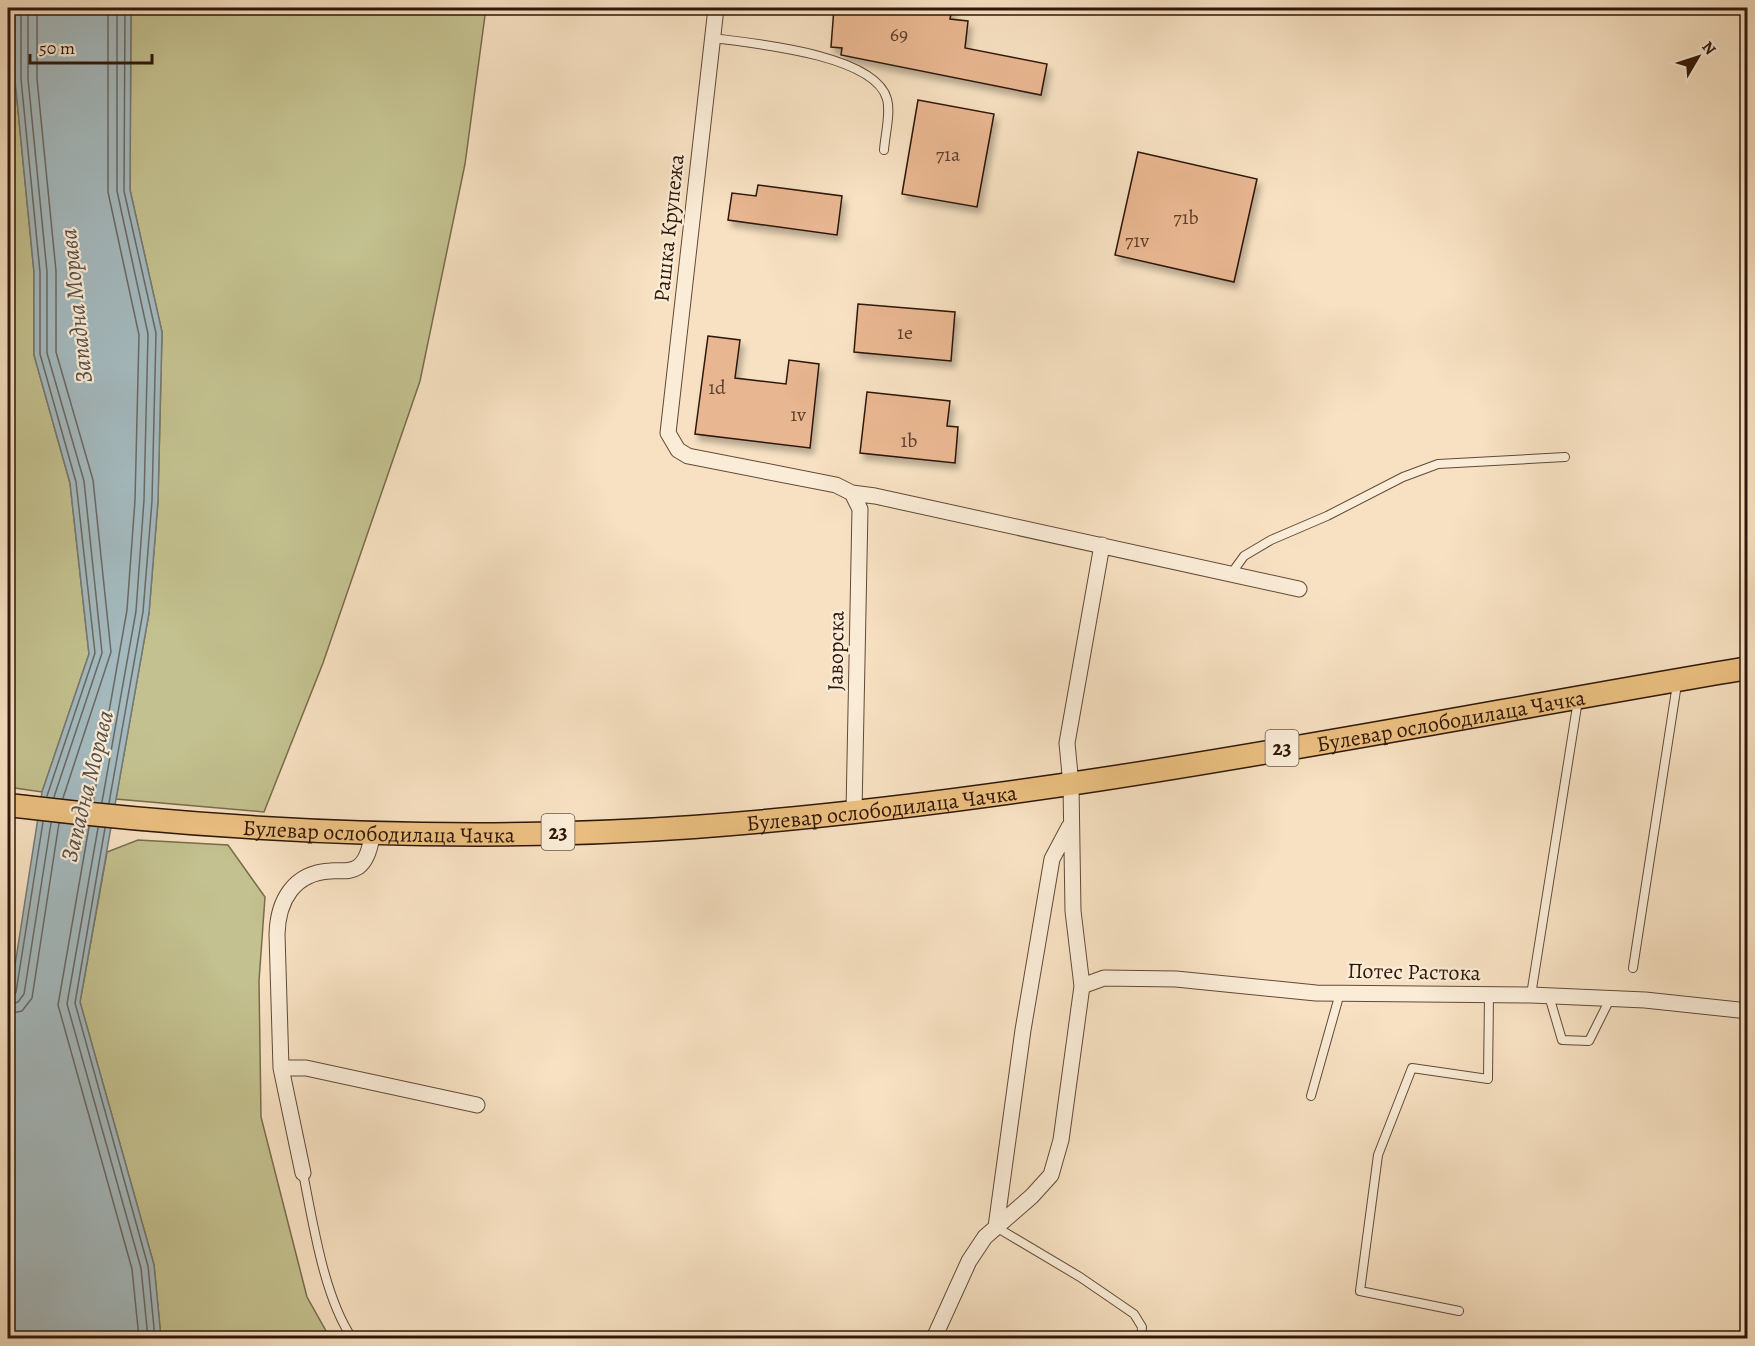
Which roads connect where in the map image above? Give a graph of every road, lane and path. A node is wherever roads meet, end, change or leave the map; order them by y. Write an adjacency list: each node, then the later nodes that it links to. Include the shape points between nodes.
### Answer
1 (716, 8): 2 (street, Рашка Крупежа)
2 (712, 38): 3 (lane, via 839,62 874,80 887,99); 5 (street, Рашка Крупежа, via 668,433 678,450 688,456 836,485)
3 (884, 150)
4 (1565, 457): 7 (lane, via 1438,464 1271,540 1244,556)
5 (852, 493): 6 (street); 14 (street, Јаворска, via 860,509)
6 (1102, 545): 7 (street); 12 (street, via 1067,743)
7 (1231, 574): 8 (street)
8 (1299, 589)
9 (1748, 668): 10 (main road, Булевар ослободилаца Чачка / 23)
10 (1677, 680): 11 (main road, Булевар ослободилаца Чачка / 23); 17 (lane)
11 (1579, 696): 12 (main road, Булевар ослободилаца Чачка / 23); 21 (lane)
12 (1071, 785): 14 (main road, Булевар ослободилаца Чачка / 23); 15 (street)
13 (8, 805): 16 (main road, Булевар ослободилаца Чачка / 23, via 121,817)
14 (854, 811): 16 (main road, Булевар ослободилаца Чачка / 23, via 644,830)
15 (1070, 824): 18 (street, via 1073,911); 29 (street, via 1052,859)
16 (373, 834): 25 (street, via 367,855 358,867 311,875 292,886 282,903 278,934)
17 (1633, 968)
18 (1082, 986): 19 (street, Потес Растока, via 1104,978 1176,979); 29 (street, via 1061,1140 1051,1174)
19 (1340, 993): 20 (street, Потес Растока); 26 (lane)
20 (1489, 995): 21 (street, Потес Растока); 30 (lane, via 1488,1079 1412,1068 1378,1155 1360,1291)
21 (1531, 995): 22 (street, Потес Растока)
22 (1549, 996): 23 (street, Потес Растока); 23 (lane, via 1562,1040 1589,1041)
23 (1610, 999): 24 (street, Потес Растока)
24 (1748, 1011)
25 (281, 1068): 27 (street, via 306,1068); 28 (street)
26 (1311, 1096)
27 (477, 1105)
28 (303, 1173): 31 (lane, via 319,1249 341,1319)
29 (996, 1227): 32 (street, via 985,1236 969,1261); 33 (lane, via 1134,1314 1142,1327)
30 (1459, 1311)
31 (352, 1338)
32 (934, 1338)
33 (1141, 1338)

